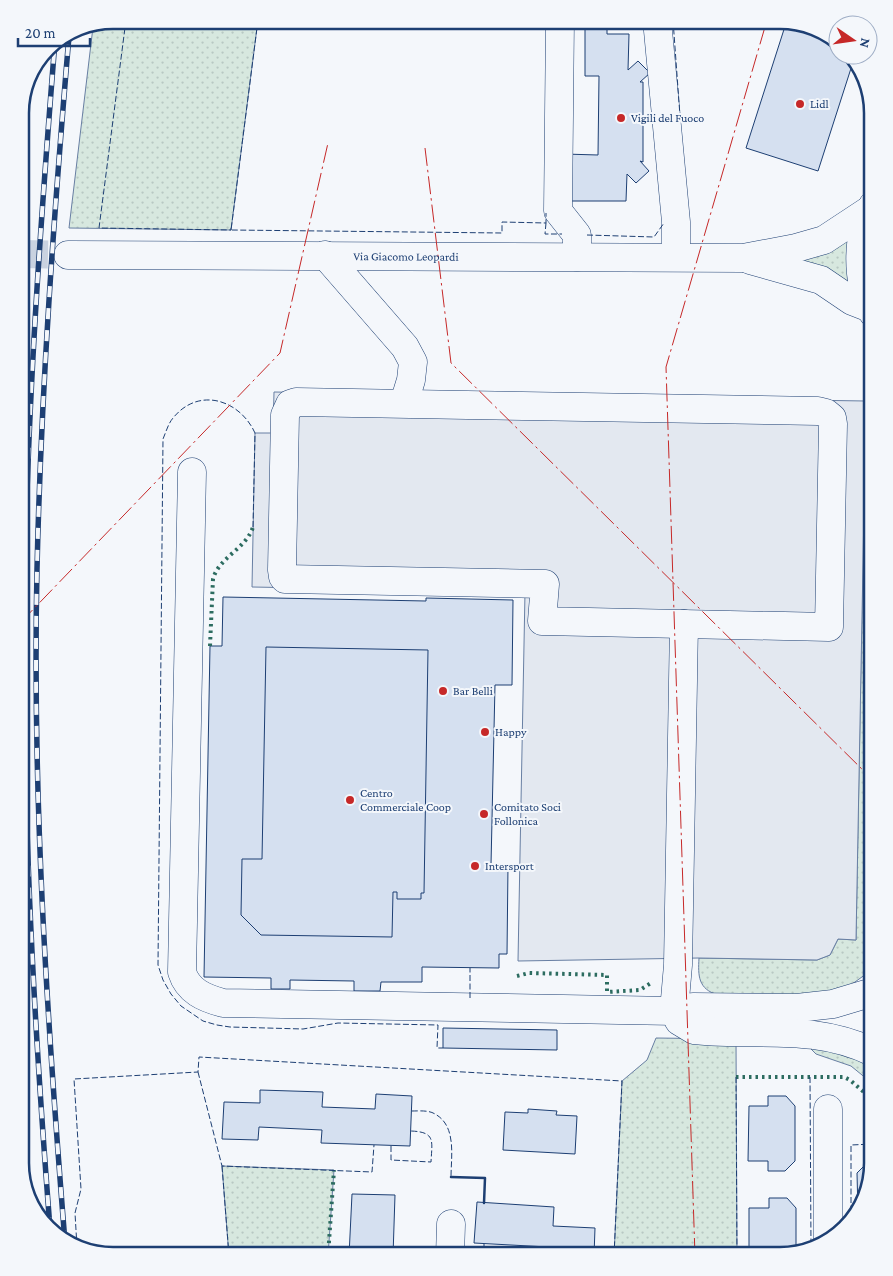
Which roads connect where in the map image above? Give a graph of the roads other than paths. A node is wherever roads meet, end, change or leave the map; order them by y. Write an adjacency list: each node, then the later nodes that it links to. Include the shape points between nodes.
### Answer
1 (560, 29): 7 (main road, via 558,211 577,235)
2 (658, 29): 8 (main road, via 676,222)
3 (864, 212): 9 (main road, Via Giacomo Leopardi, via 824,240)
4 (864, 230): 10 (main road, Via Giacomo Leopardi, via 861,259)
5 (68, 255): 6 (main road, Via Giacomo Leopardi)
6 (325, 255): 7 (main road, Via Giacomo Leopardi); 12 (main road, via 405,347 413,362)
7 (576, 256): 8 (main road, Via Giacomo Leopardi)
8 (676, 257): 9 (main road, Via Giacomo Leopardi)
9 (743, 258): 11 (main road, Via Giacomo Leopardi, via 821,280)
10 (864, 285)
11 (864, 307)
12 (404, 403): 14 (main road, via 290,404 285,415 285,579 545,584 542,621); 14 (main road, via 826,413 833,424 829,626)
13 (192, 472): 18 (main road, via 182,972 191,989 223,1003)
14 (684, 624): 15 (main road)
15 (678, 965): 17 (main road, via 684,985); 18 (main road)
16 (864, 995): 17 (main road, via 833,1004 797,1008)
17 (710, 1007): 18 (main road)
18 (674, 1011): 19 (main road, via 679,1021 694,1030 806,1033 828,1036)
19 (864, 1048)
20 (828, 1109): 22 (main road)
21 (452, 1224): 23 (main road)
22 (828, 1232)
23 (451, 1247)

